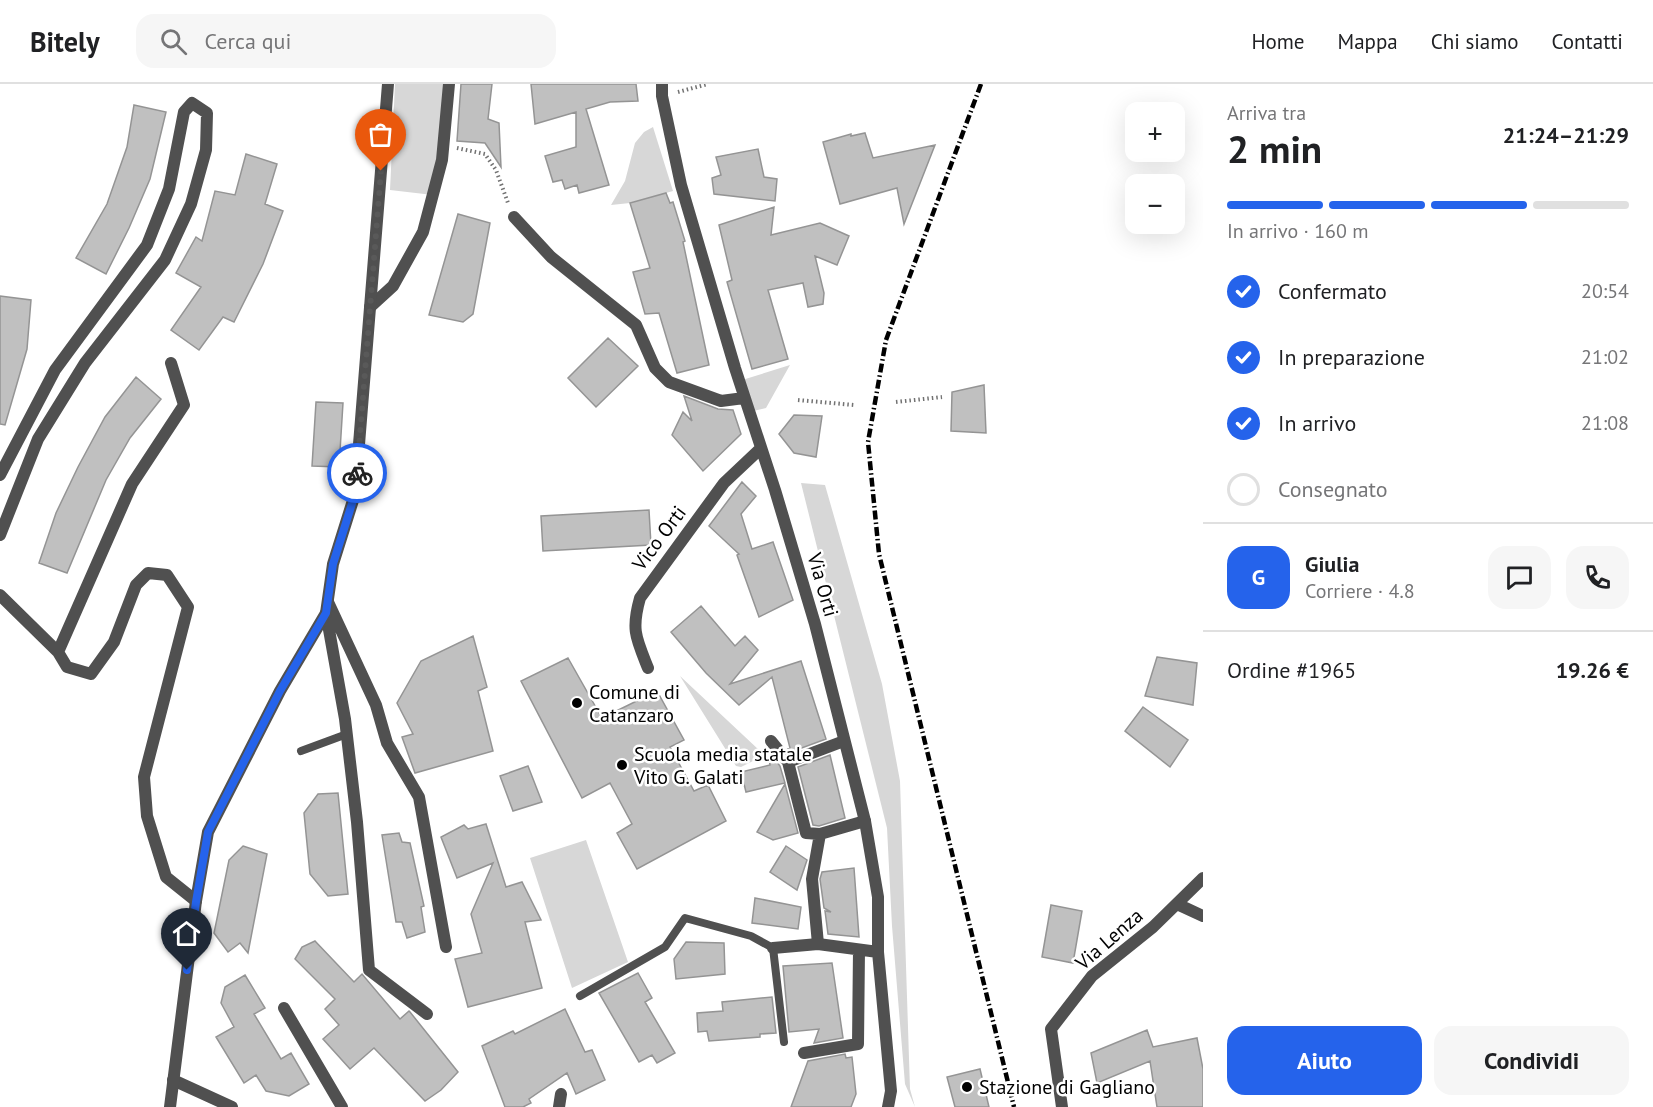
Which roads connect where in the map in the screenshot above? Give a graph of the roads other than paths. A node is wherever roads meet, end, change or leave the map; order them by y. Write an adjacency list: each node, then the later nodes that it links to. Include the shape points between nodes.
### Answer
1 (387, 84): 5 (street)
2 (449, 84): 5 (street, via 442,160 423,232 393,286)
3 (662, 84): 7 (street, Via Orti, via 681,185)
4 (514, 217): 7 (street, via 551,257 636,325 655,368 669,382 721,401)
5 (370, 307): 12 (street, via 355,494 333,564)
6 (171, 363): 13 (street, via 184,405 132,484)
7 (744, 398): 8 (street, Via Orti)
8 (760, 449): 14 (street, Vico Orti, via 724,483 640,598 634,619 635,635); 17 (street, Via Orti, via 815,624)
9 (0, 475): 10 (street, via 55,370 147,245 169,189 184,112 192,103 207,113 206,150 190,204 165,260 85,363 38,439)
10 (0, 535)
11 (0, 595): 13 (street)
12 (326, 607): 15 (street); 23 (street, via 208,832); 27 (street, via 376,705 387,743 419,797)
13 (58, 652): 23 (street, via 67,668 91,674 114,642 136,585 148,573 168,575 188,607 144,777 147,816 166,877)
14 (648, 669)
15 (347, 734): 18 (lane); 33 (street, via 369,970)
16 (771, 741): 19 (street)
17 (844, 741): 19 (street); 20 (street, Via Orti)
18 (301, 751)
19 (788, 762): 21 (street, via 806,833)
20 (865, 821): 21 (street); 30 (street, Via Orti, via 878,897)
21 (820, 834): 26 (street, via 812,879)
22 (1203, 878): 24 (street, Via Lenza)
23 (196, 902): 36 (street)
24 (1177, 904): 25 (street); 43 (street, Via Lenza, via 1092,976 1051,1029)
25 (1203, 916)
26 (818, 944): 28 (street); 29 (street)
27 (446, 946)
28 (773, 948): 31 (lane, via 751,936 685,918 665,947); 34 (lane)
29 (859, 950): 30 (street); 35 (street, via 858,1044)
30 (878, 952): 42 (street, Via Orti, via 891,1091)
31 (580, 996)
32 (284, 1008): 40 (street)
33 (427, 1014)
34 (784, 1042)
35 (804, 1053)
36 (173, 1080): 38 (street); 39 (street)
37 (561, 1094): 41 (street)
38 (170, 1107)
39 (232, 1107)
40 (342, 1107)
41 (559, 1107)
42 (888, 1107)
43 (1062, 1107)

